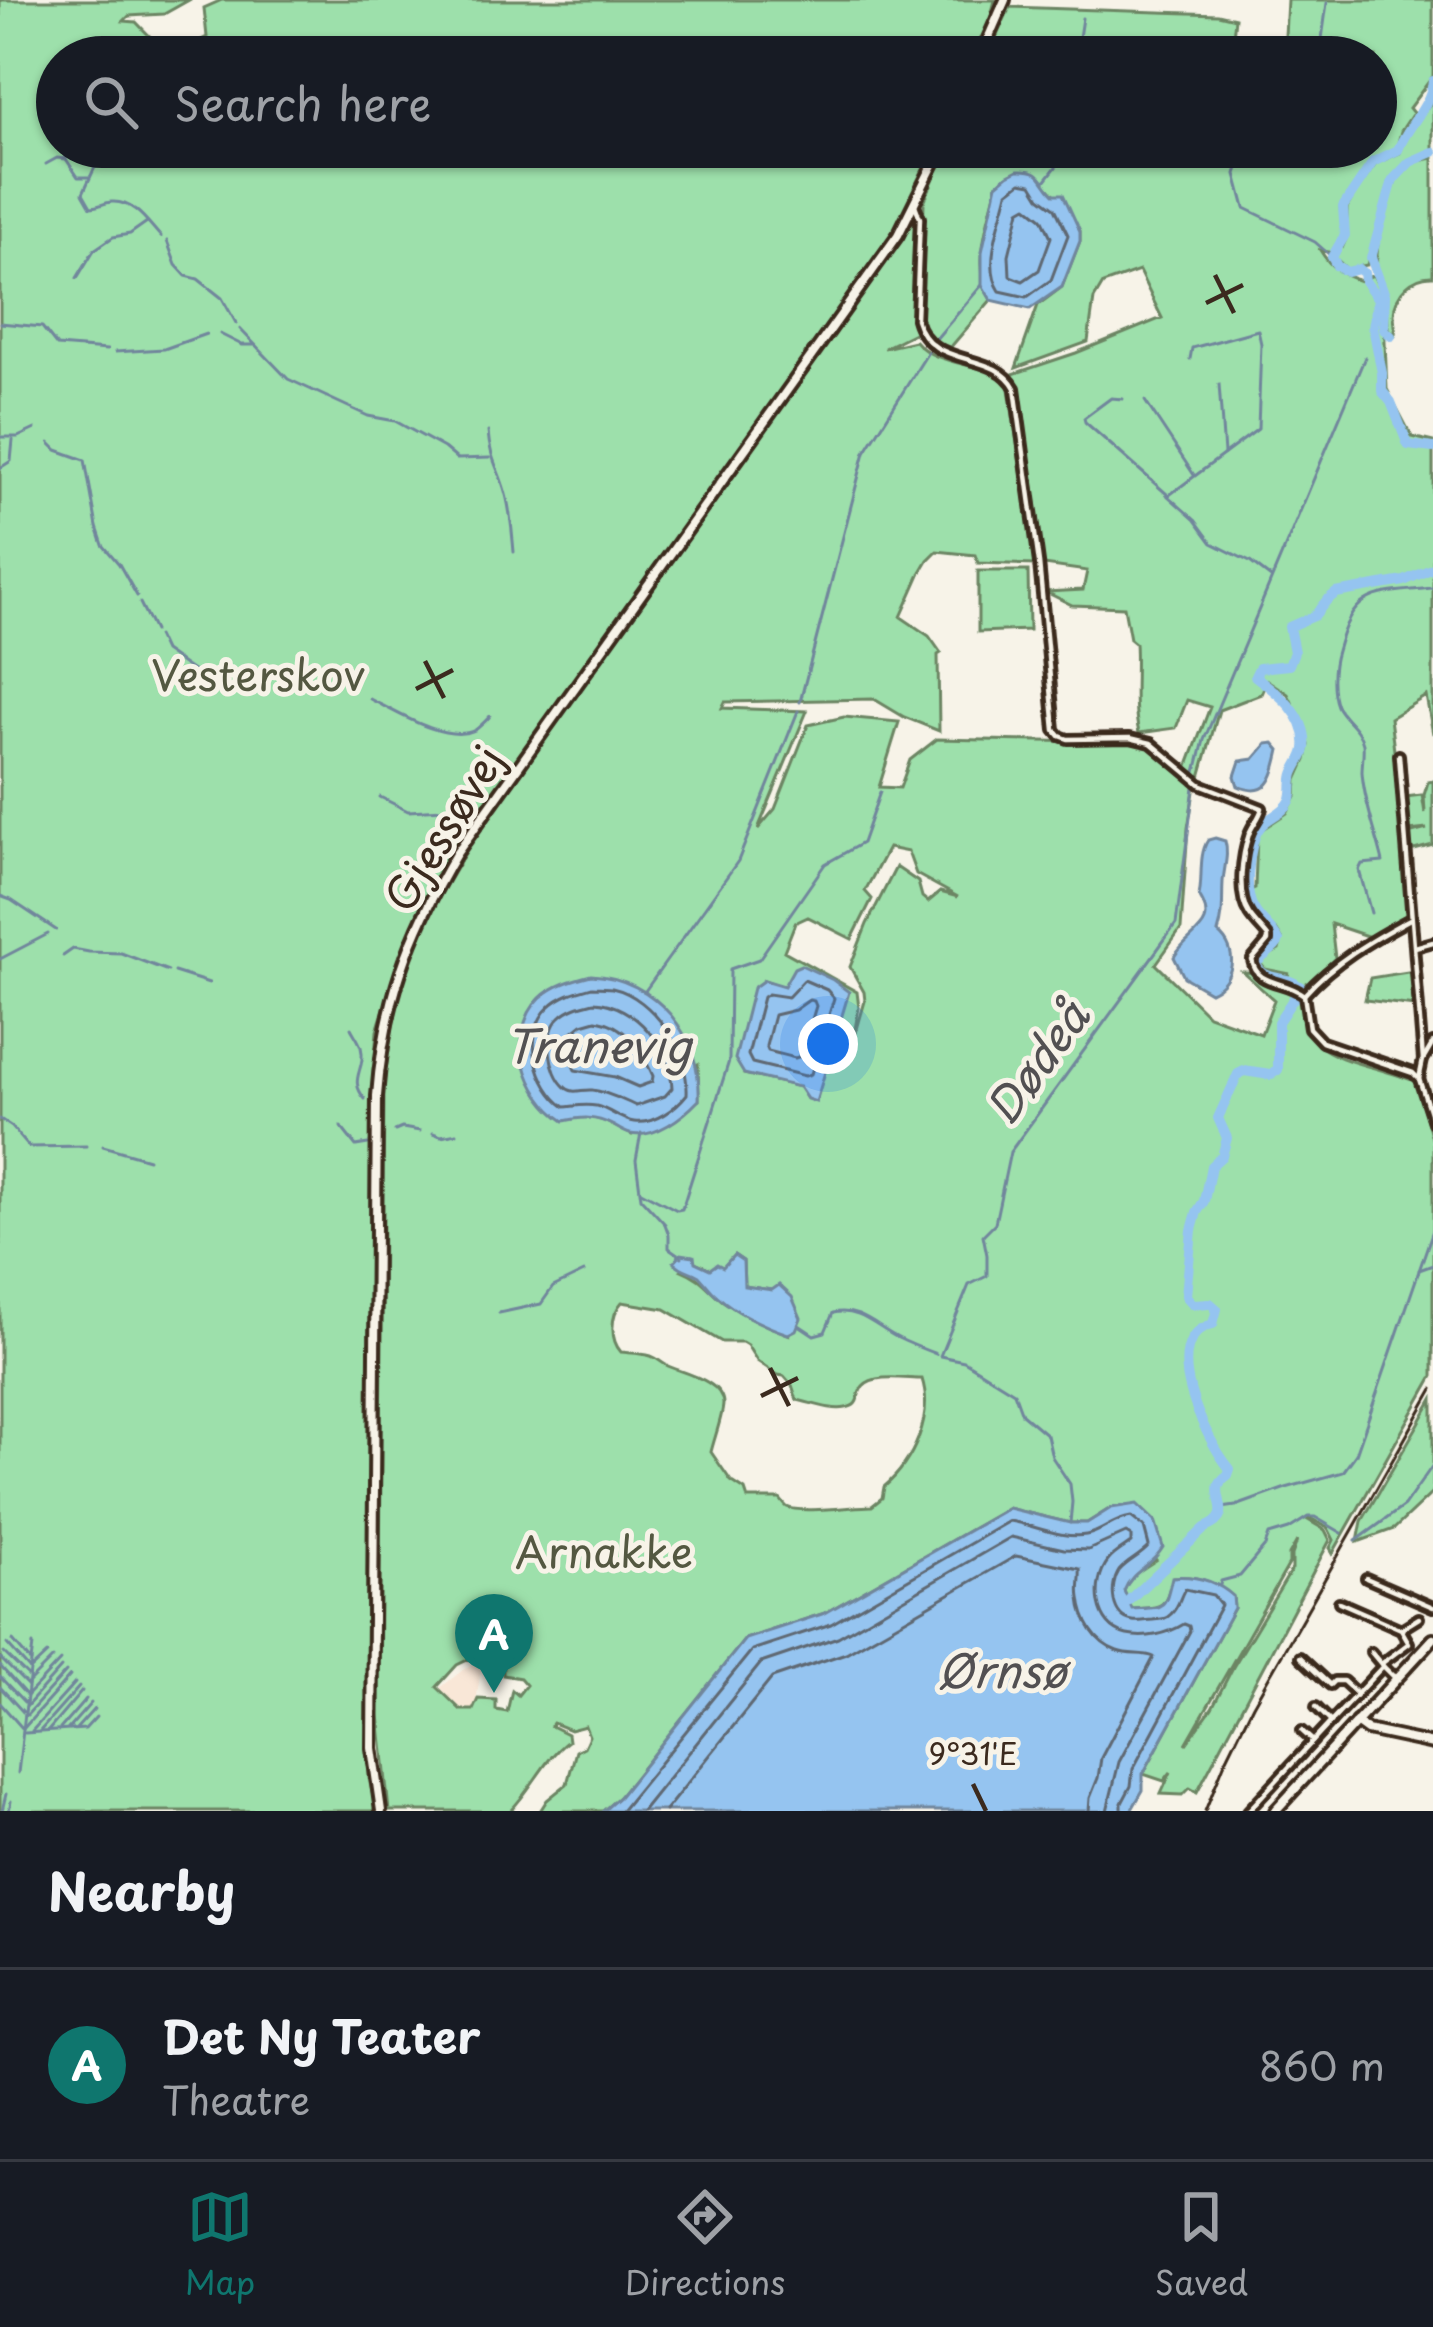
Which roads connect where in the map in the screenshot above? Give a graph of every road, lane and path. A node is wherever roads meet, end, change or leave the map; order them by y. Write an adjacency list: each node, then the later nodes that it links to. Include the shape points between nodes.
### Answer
1 (1005, 0): 2 (street)
2 (989, 36)
3 (932, 168): 4 (street, Gjessøvej)
4 (915, 206): 9 (street, via 922,334 944,352 1003,372 1015,388 1055,730 1068,739 1151,743 1200,784 1262,808 1242,891 1268,941 1252,965 1262,979); 33 (street, Gjessøvej, via 456,854 403,961 377,1096 372,1748)
5 (1399, 755): 6 (street)
6 (1413, 918): 8 (street); 9 (street, via 1354,950)
7 (1433, 942): 8 (street)
8 (1415, 947): 11 (street)
9 (1304, 995): 12 (street, via 1309,1028 1322,1042)
10 (1433, 1043): 11 (street)
11 (1423, 1060): 12 (street)
12 (1419, 1079): 13 (street)
13 (1433, 1122)
14 (1366, 1578): 16 (street)
15 (1339, 1602): 18 (street)
16 (1433, 1606)
17 (1419, 1618): 18 (street)
18 (1402, 1629): 22 (street, via 1409,1643)
19 (1433, 1640): 23 (street)
20 (1371, 1652): 22 (street)
21 (1300, 1657): 24 (street)
22 (1382, 1665): 23 (street); 24 (street)
23 (1396, 1679): 27 (street)
24 (1356, 1694): 26 (street)
25 (1316, 1707): 26 (street)
26 (1331, 1722): 29 (street)
27 (1357, 1723): 30 (street); 32 (street)
28 (1302, 1731): 29 (street)
29 (1313, 1741): 31 (street)
30 (1433, 1744)
31 (1279, 1778): 32 (street); 34 (street)
32 (1293, 1792): 35 (street)
33 (381, 1811)
34 (1248, 1811)
35 (1275, 1811)

